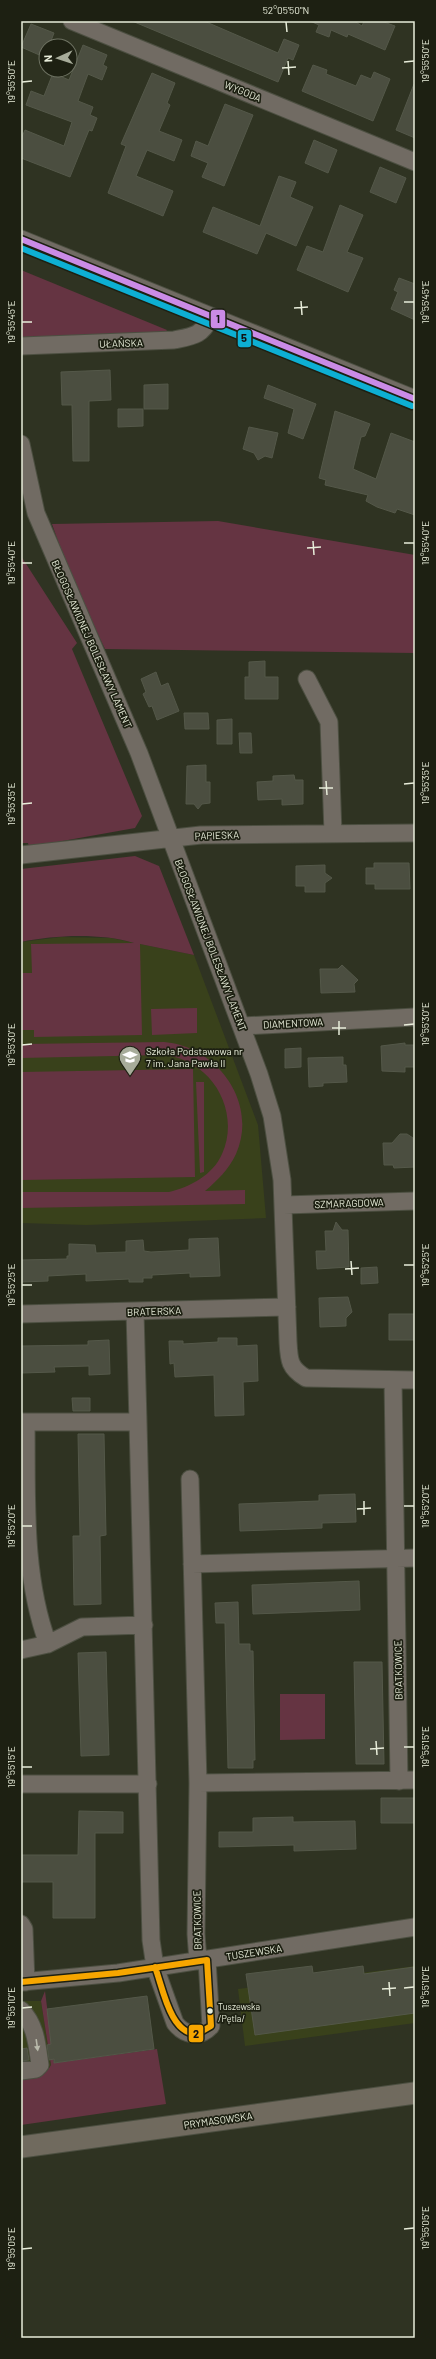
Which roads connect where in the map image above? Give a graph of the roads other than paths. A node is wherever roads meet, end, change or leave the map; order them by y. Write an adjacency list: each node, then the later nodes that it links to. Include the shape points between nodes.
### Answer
1 (72, 21): 2 (street, WYGODA)
2 (415, 162)
3 (21, 239): 4 (street)
4 (211, 317): 5 (street, UŁAŃSKA, via 204,330 197,335 174,340); 6 (street)
5 (21, 346)
6 (415, 399)
7 (21, 444): 11 (street, BŁOGOSŁAWIONEJ BOLESŁAWY LAMENT, via 36,513 54,560 114,691)
8 (307, 679): 9 (street, via 329,722)
9 (333, 833): 10 (street, PAPIESKA); 11 (street, PAPIESKA)
10 (415, 833)
11 (171, 838): 12 (street, PAPIESKA); 14 (street, BŁOGOSŁAWIONEJ BOLESŁAWY LAMENT)
12 (21, 855)
13 (415, 1017): 14 (street, DIAMENTOWA)
14 (243, 1026): 16 (street, BŁOGOSŁAWIONEJ BOLESŁAWY LAMENT, via 272,1116)
15 (415, 1201): 16 (street, SZMARAGDOWA)
16 (284, 1205): 17 (street, BŁOGOSŁAWIONEJ BOLESŁAWY LAMENT)
17 (287, 1307): 18 (street, BRATERSKA); 20 (street, BŁOGOSŁAWIONEJ BOLESŁAWY LAMENT, via 289,1355 294,1371 306,1378)
18 (135, 1312): 19 (street, BRATERSKA); 23 (street)
19 (21, 1314)
20 (393, 1380): 21 (street, BŁOGOSŁAWIONEJ BOLESŁAWY LAMENT); 25 (street, BRATKOWICE)
21 (415, 1380)
22 (23, 1422): 23 (street); 29 (street, via 29,1555 42,1629)
23 (138, 1422): 28 (street)
24 (190, 1479): 27 (street, BRATKOWICE)
25 (397, 1558): 26 (street); 27 (street); 31 (street, BRATKOWICE)
26 (415, 1558)
27 (192, 1564): 32 (street, BRATKOWICE)
28 (144, 1625): 29 (street, via 82,1627); 34 (street)
29 (48, 1644): 30 (street)
30 (21, 1650)
31 (407, 1780): 32 (street, BRATKOWICE)
32 (198, 1783): 37 (street, BRATKOWICE, via 196,1934)
33 (21, 1784): 34 (street)
34 (148, 1784): 38 (street)
35 (21, 1924): 39 (street, via 24,1929)
36 (415, 1926): 37 (street, TUSZEWSKA)
37 (203, 1960): 38 (street, TUSZEWSKA); 38 (street, BRATKOWICE, via 211,2026 199,2034 188,2034 175,2024)
38 (155, 1968): 39 (street, TUSZEWSKA)
39 (23, 1982)
40 (23, 2013): 41 (street, one-way to 41, via 36,2035 40,2065 36,2069)
41 (25, 2071)
42 (415, 2093): 43 (main road, PRYMASOWSKA)
43 (21, 2147)

